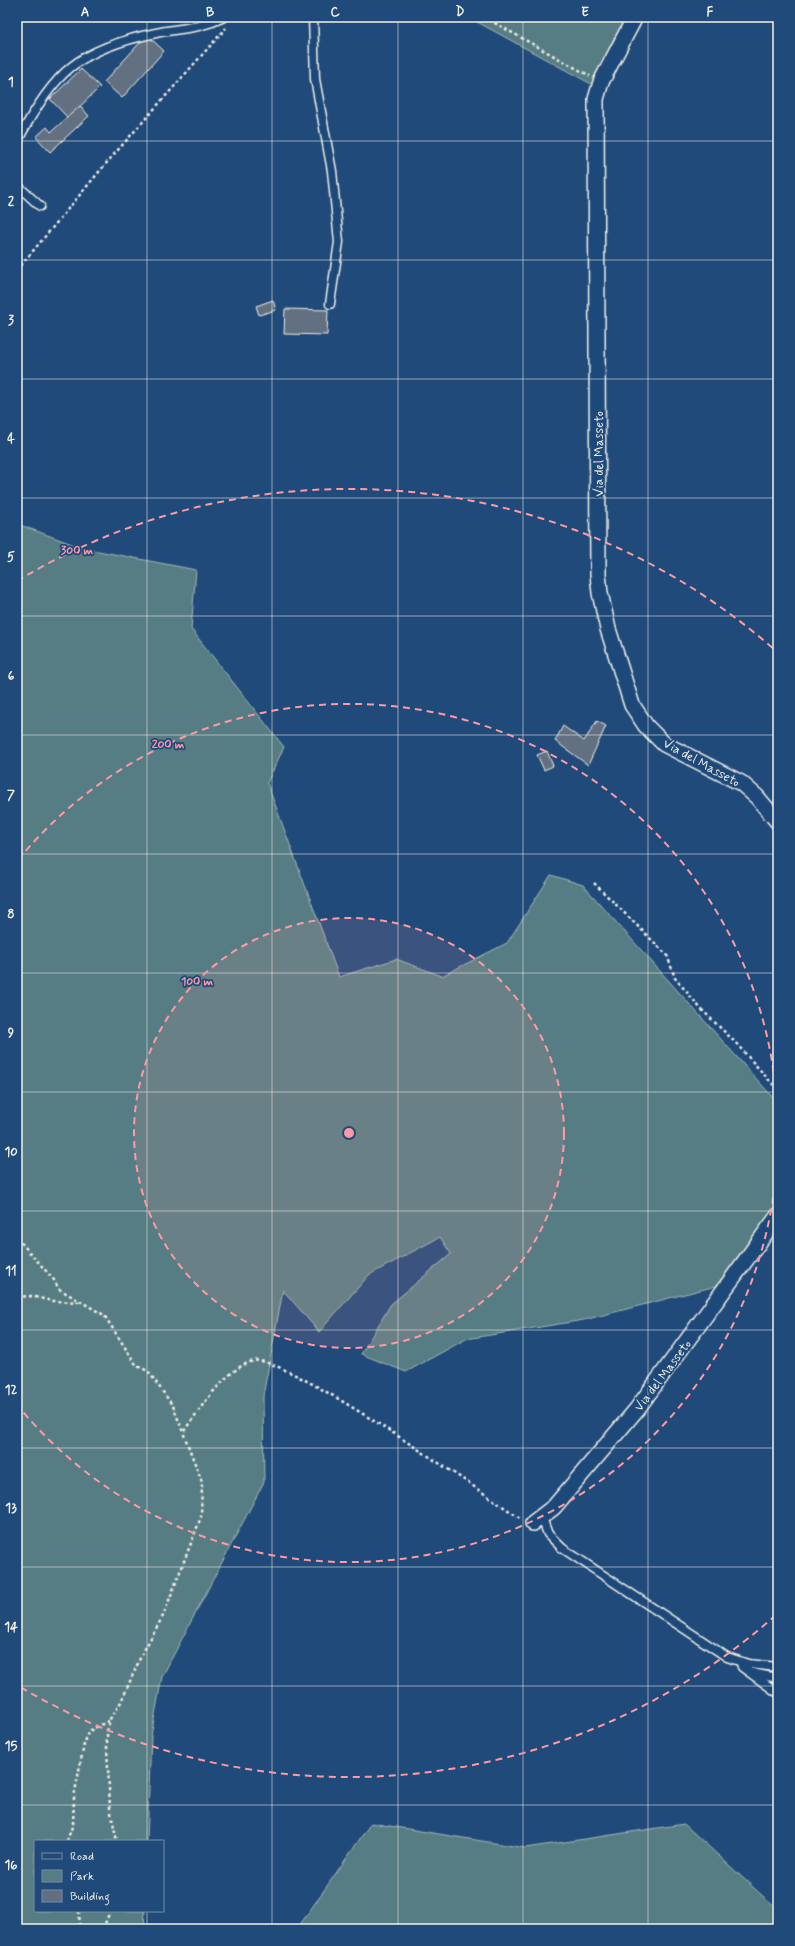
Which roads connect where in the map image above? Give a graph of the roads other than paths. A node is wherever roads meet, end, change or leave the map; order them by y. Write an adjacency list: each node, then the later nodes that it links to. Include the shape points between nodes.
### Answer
1 (224, 17): 4 (lane, via 201,27 132,38 102,49 71,67 29,119)
2 (313, 17): 7 (lane, via 315,79 332,171 340,242)
3 (635, 17): 8 (street, Via del Masseto, via 601,82 595,111 600,593 608,629 632,705 646,726 664,744 741,783 757,796)
4 (17, 142)
5 (17, 183): 6 (lane, via 19,188)
6 (40, 206)
7 (330, 304)
8 (778, 822)
9 (778, 1216): 10 (street, Via del Masseto, via 637,1409 554,1507)
10 (538, 1521): 11 (lane, via 562,1548 727,1657)
11 (740, 1662): 12 (lane); 13 (lane)
12 (778, 1667)
13 (750, 1672): 14 (lane); 15 (lane)
14 (778, 1678)
15 (778, 1693)

